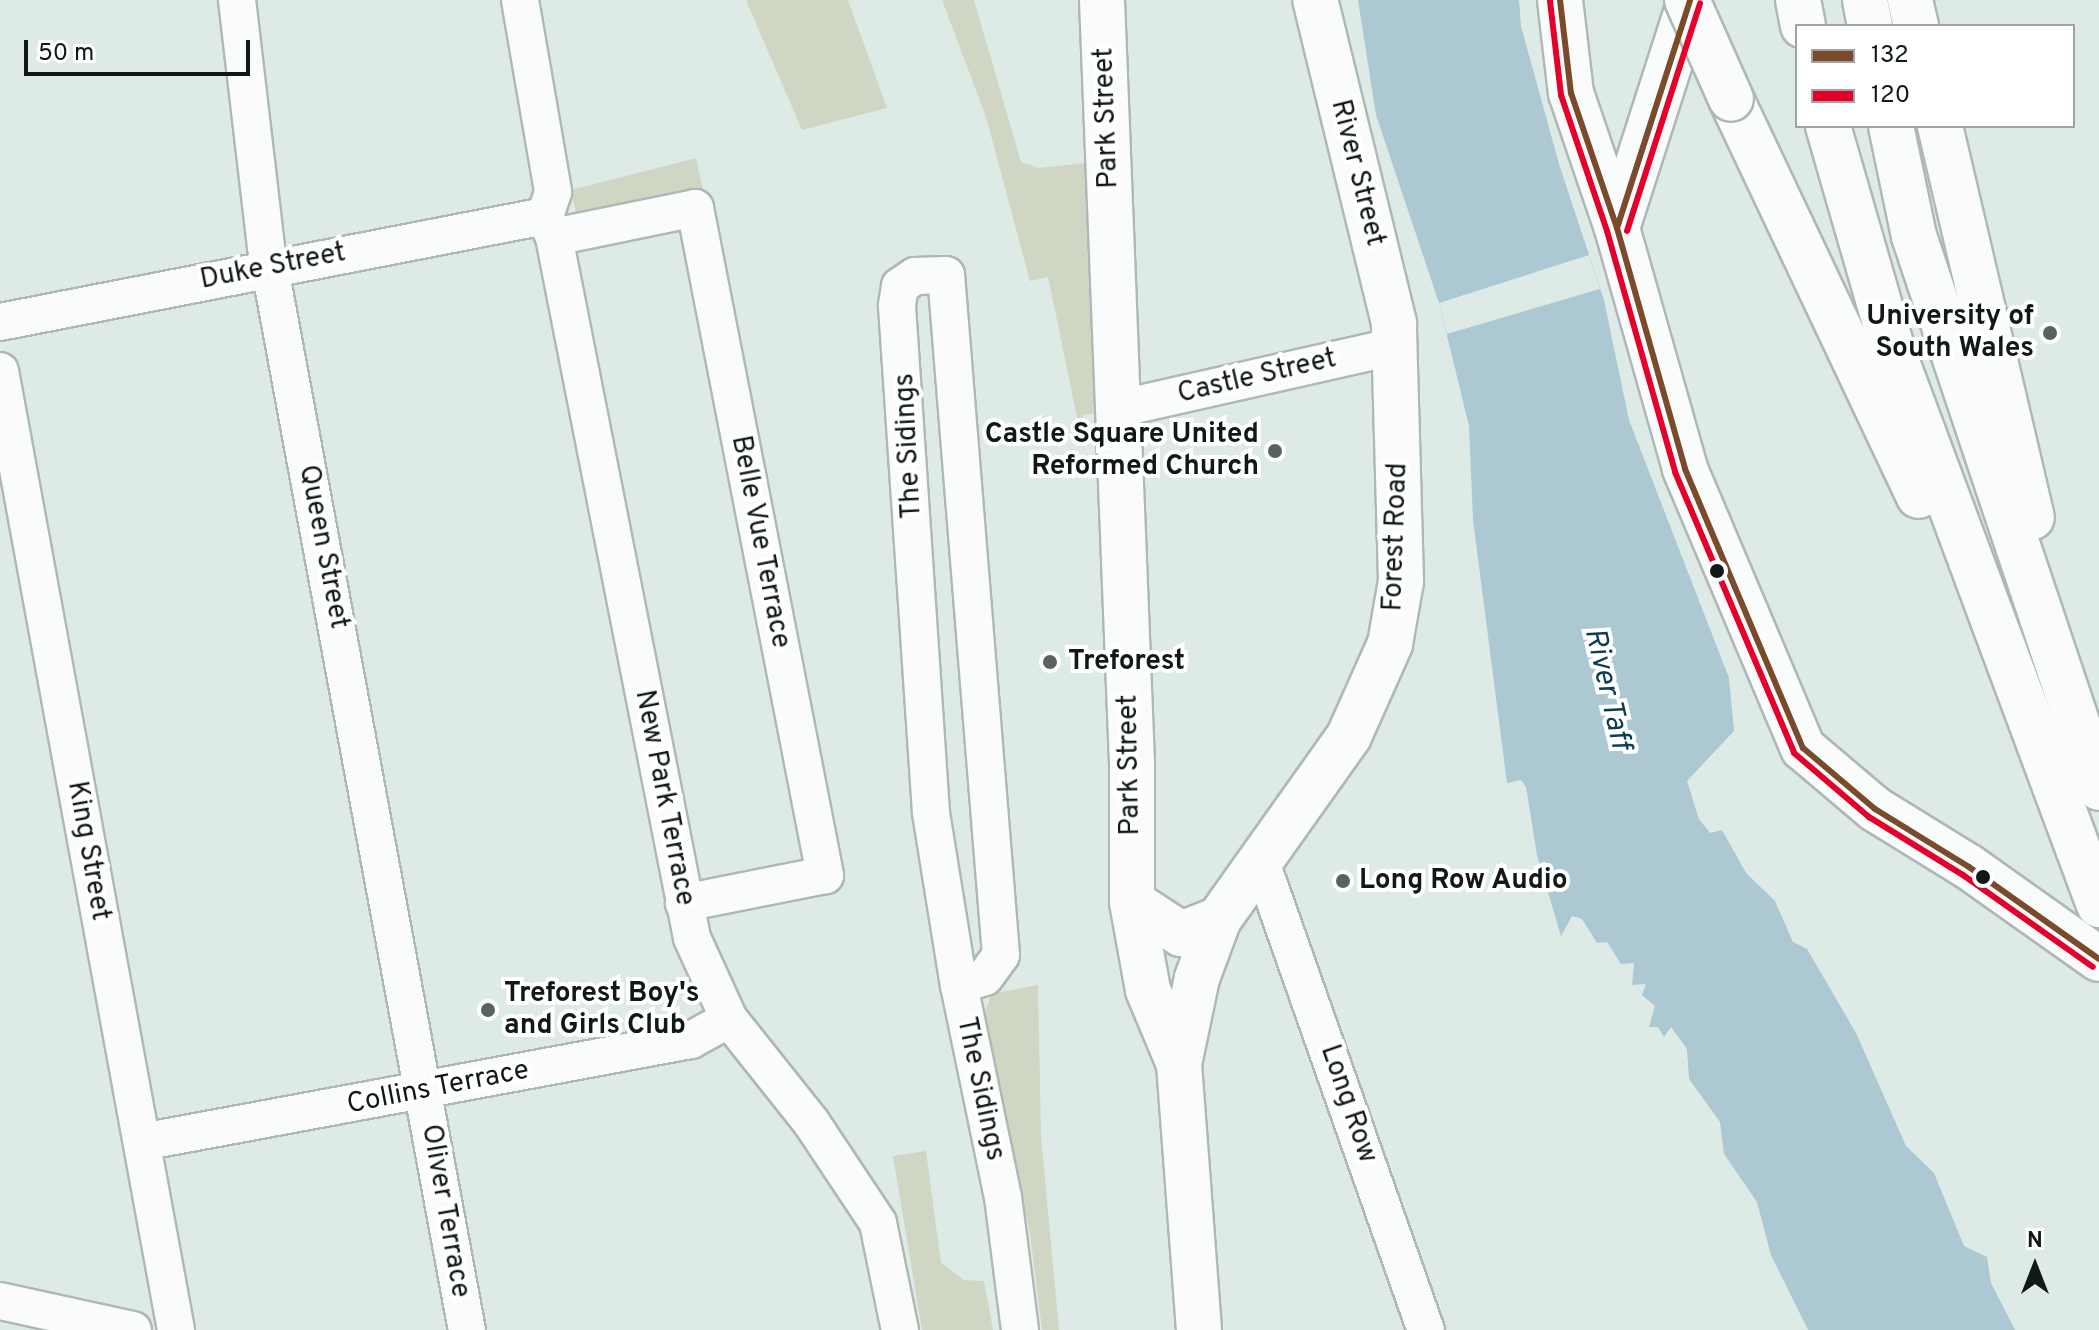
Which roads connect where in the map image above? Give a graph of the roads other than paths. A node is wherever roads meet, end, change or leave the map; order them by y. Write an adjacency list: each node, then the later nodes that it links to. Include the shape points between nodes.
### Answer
1 (237, 0): 18 (street, Queen Street)
2 (520, 0): 16 (street, New Park Terrace, via 553,192)
3 (1102, 0): 22 (main road, Park Street)
4 (1315, 0): 20 (main road, River Street)
5 (1560, 0): 17 (main road, via 1571,93)
6 (1688, 0): 17 (main road); 23 (main road, bridge, via 1731,99)
7 (1798, 0): 10 (main road)
8 (1865, 0): 11 (main road)
9 (1910, 0): 12 (main road)
10 (1803, 24)
11 (1870, 24)
12 (1916, 24)
13 (1829, 128): 23 (main road, via 1894,354)
14 (1891, 128): 23 (main road, via 1914,236)
15 (1940, 128): 23 (main road)
16 (550, 226): 18 (street, Duke Street); 27 (street, New Park Terrace); 27 (street, Belle Vue Terrace, via 695,208 825,875)
17 (1617, 228): 29 (main road, via 1685,469 1803,748 1875,809 1969,867)
18 (271, 267): 19 (street, Duke Street); 33 (street, Queen Street)
19 (0, 322)
20 (1396, 346): 22 (street, Castle Street); 24 (main road, Forest Road, via 1403,523 1401,581 1390,644 1349,736)
21 (0, 371): 34 (street, King Street)
22 (1117, 409): 26 (main road, Park Street)
23 (2083, 787): 25 (main road)
24 (1266, 870): 28 (main road, Forest Road); 42 (street, Long Row)
25 (2094, 893)
26 (1132, 902): 28 (main road, via 1181,934); 32 (main road, Park Street, via 1148,990)
27 (684, 903): 31 (street, New Park Terrace, via 708,978)
28 (1219, 919): 32 (main road, Forest Road, via 1197,978)
29 (2099, 959)
30 (959, 985): 30 (street, The Sidings, via 931,813 897,306 900,286 915,276 946,275 1001,955 985,977); 40 (street, The Sidings, via 1003,1197)
31 (729, 1019): 33 (street, Collins Terrace, via 691,1040); 39 (street, New Park Terrace, via 811,1122 878,1223)
32 (1179, 1064): 41 (main road, Park Street)
33 (423, 1092): 34 (street, Collins Terrace); 38 (street, Oliver Terrace)
34 (142, 1142): 37 (street, King Street)
35 (0, 1301): 36 (street)
36 (133, 1330)
37 (176, 1330)
38 (467, 1330)
39 (900, 1330)
40 (1020, 1330)
41 (1199, 1330)
42 (1426, 1330)

